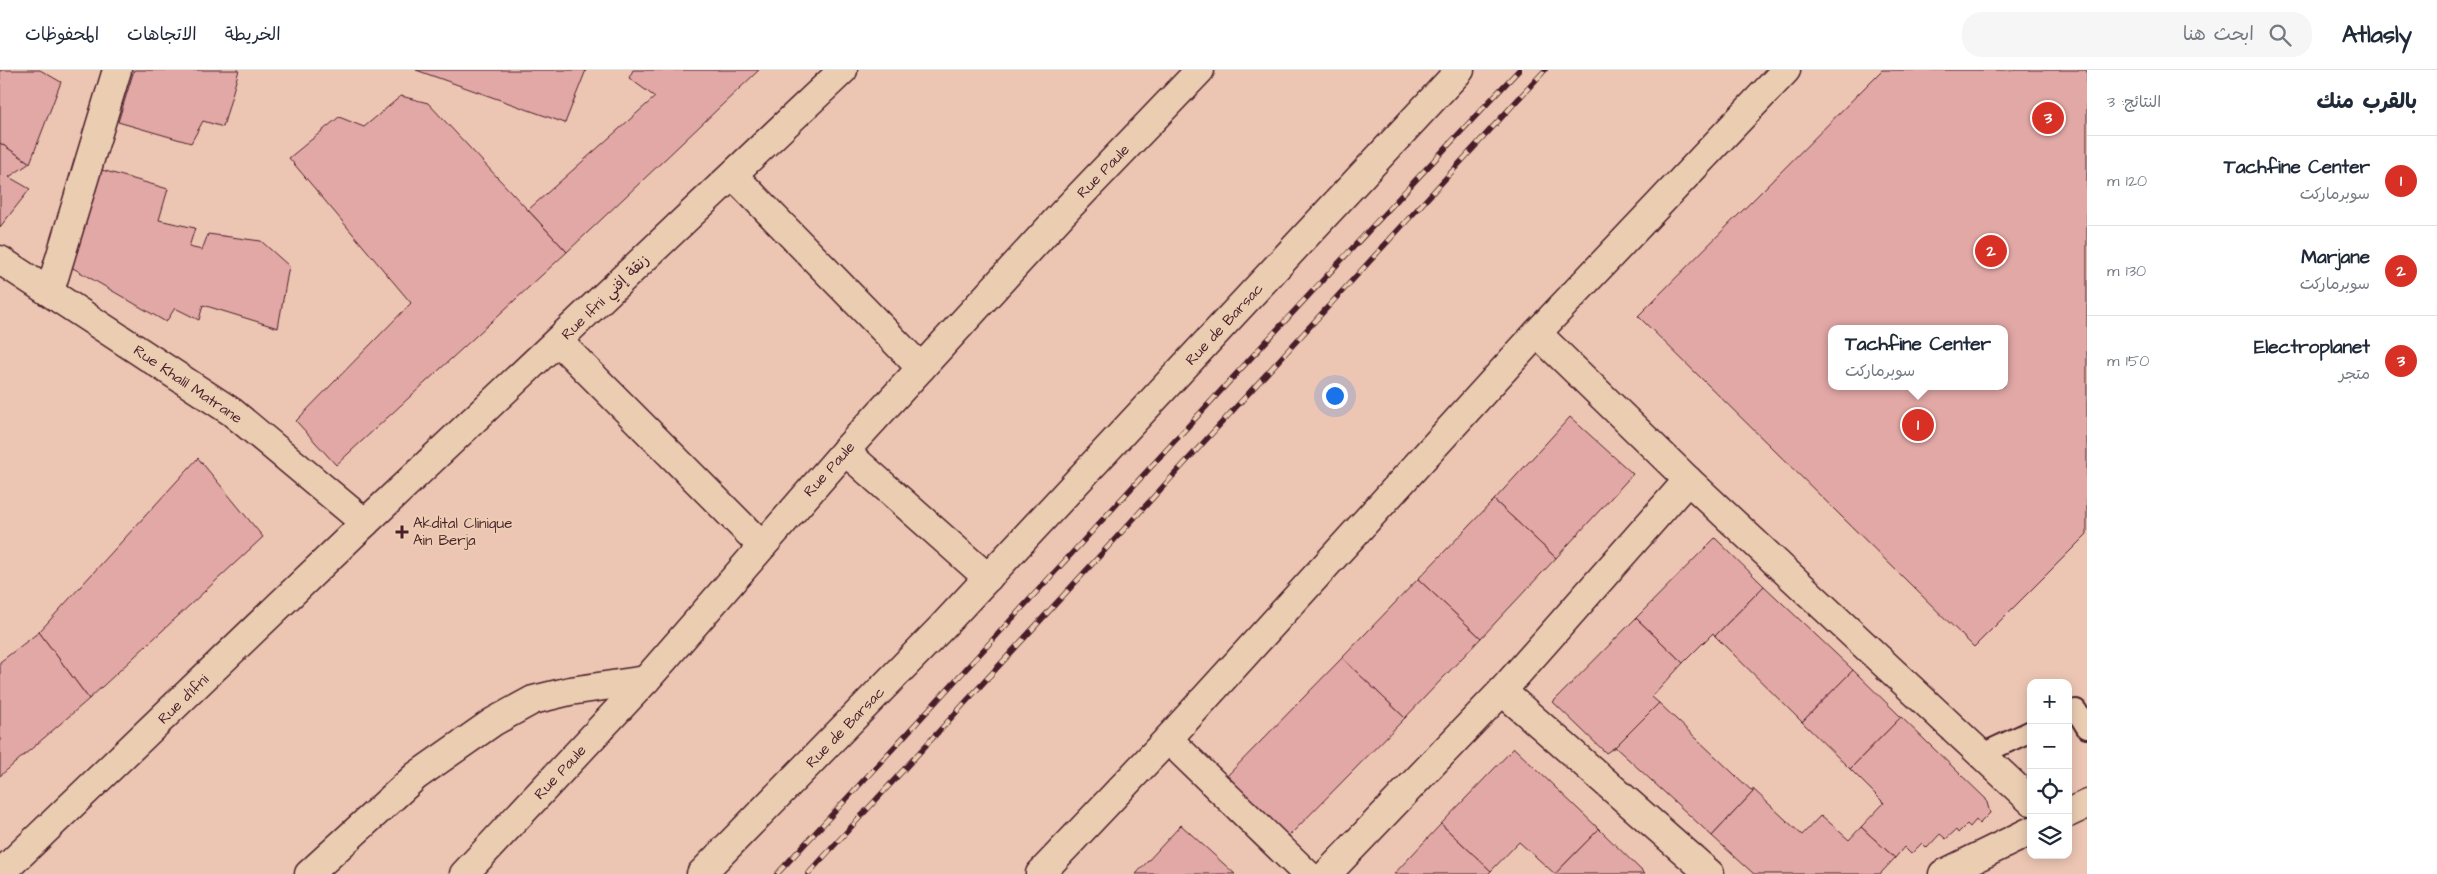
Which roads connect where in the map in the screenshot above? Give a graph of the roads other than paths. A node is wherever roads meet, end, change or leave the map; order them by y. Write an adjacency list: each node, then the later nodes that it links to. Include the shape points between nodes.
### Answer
1 (117, 70): 8 (street)
2 (843, 70): 6 (street, Rue Ifni زنقة إفني)
3 (1200, 70): 11 (street, Rue Paule)
4 (1460, 70): 16 (street, Rue de Barsac)
5 (1786, 70): 9 (street)
6 (732, 175): 10 (street, Rue Ifni زنقة إفني); 11 (street)
7 (0, 260): 8 (street, Rue Khalil Matrane)
8 (50, 291): 14 (street, Rue Khalil Matrane, via 232,412)
9 (1537, 333): 13 (street); 22 (street)
10 (558, 341): 14 (street, Rue Ifni زنقة إفني); 15 (street)
11 (921, 368): 12 (street, Rue Paule)
12 (845, 451): 15 (street, Rue Paule); 16 (street)
13 (1688, 480): 18 (street); 23 (street)
14 (365, 523): 28 (street, Rue d'Ifni)
15 (762, 546): 17 (street, Rue Paule)
16 (988, 578): 31 (street, Rue de Barsac)
17 (646, 680): 29 (street, via 533,700 492,722 416,776); 30 (street, Rue Paule)
18 (1502, 691): 34 (street); 35 (street)
19 (2077, 710): 20 (lane)
20 (2087, 728)
21 (2027, 733): 23 (lane)
22 (1168, 739): 32 (street); 33 (street)
23 (1982, 754): 24 (street)
24 (2027, 797)
25 (2087, 804): 26 (street)
26 (2072, 811)
27 (2027, 833): 36 (street)
28 (0, 874)
29 (309, 874)
30 (464, 874)
31 (701, 874)
32 (1040, 874)
33 (1306, 874)
34 (1327, 874)
35 (1710, 874)
36 (1943, 874)

